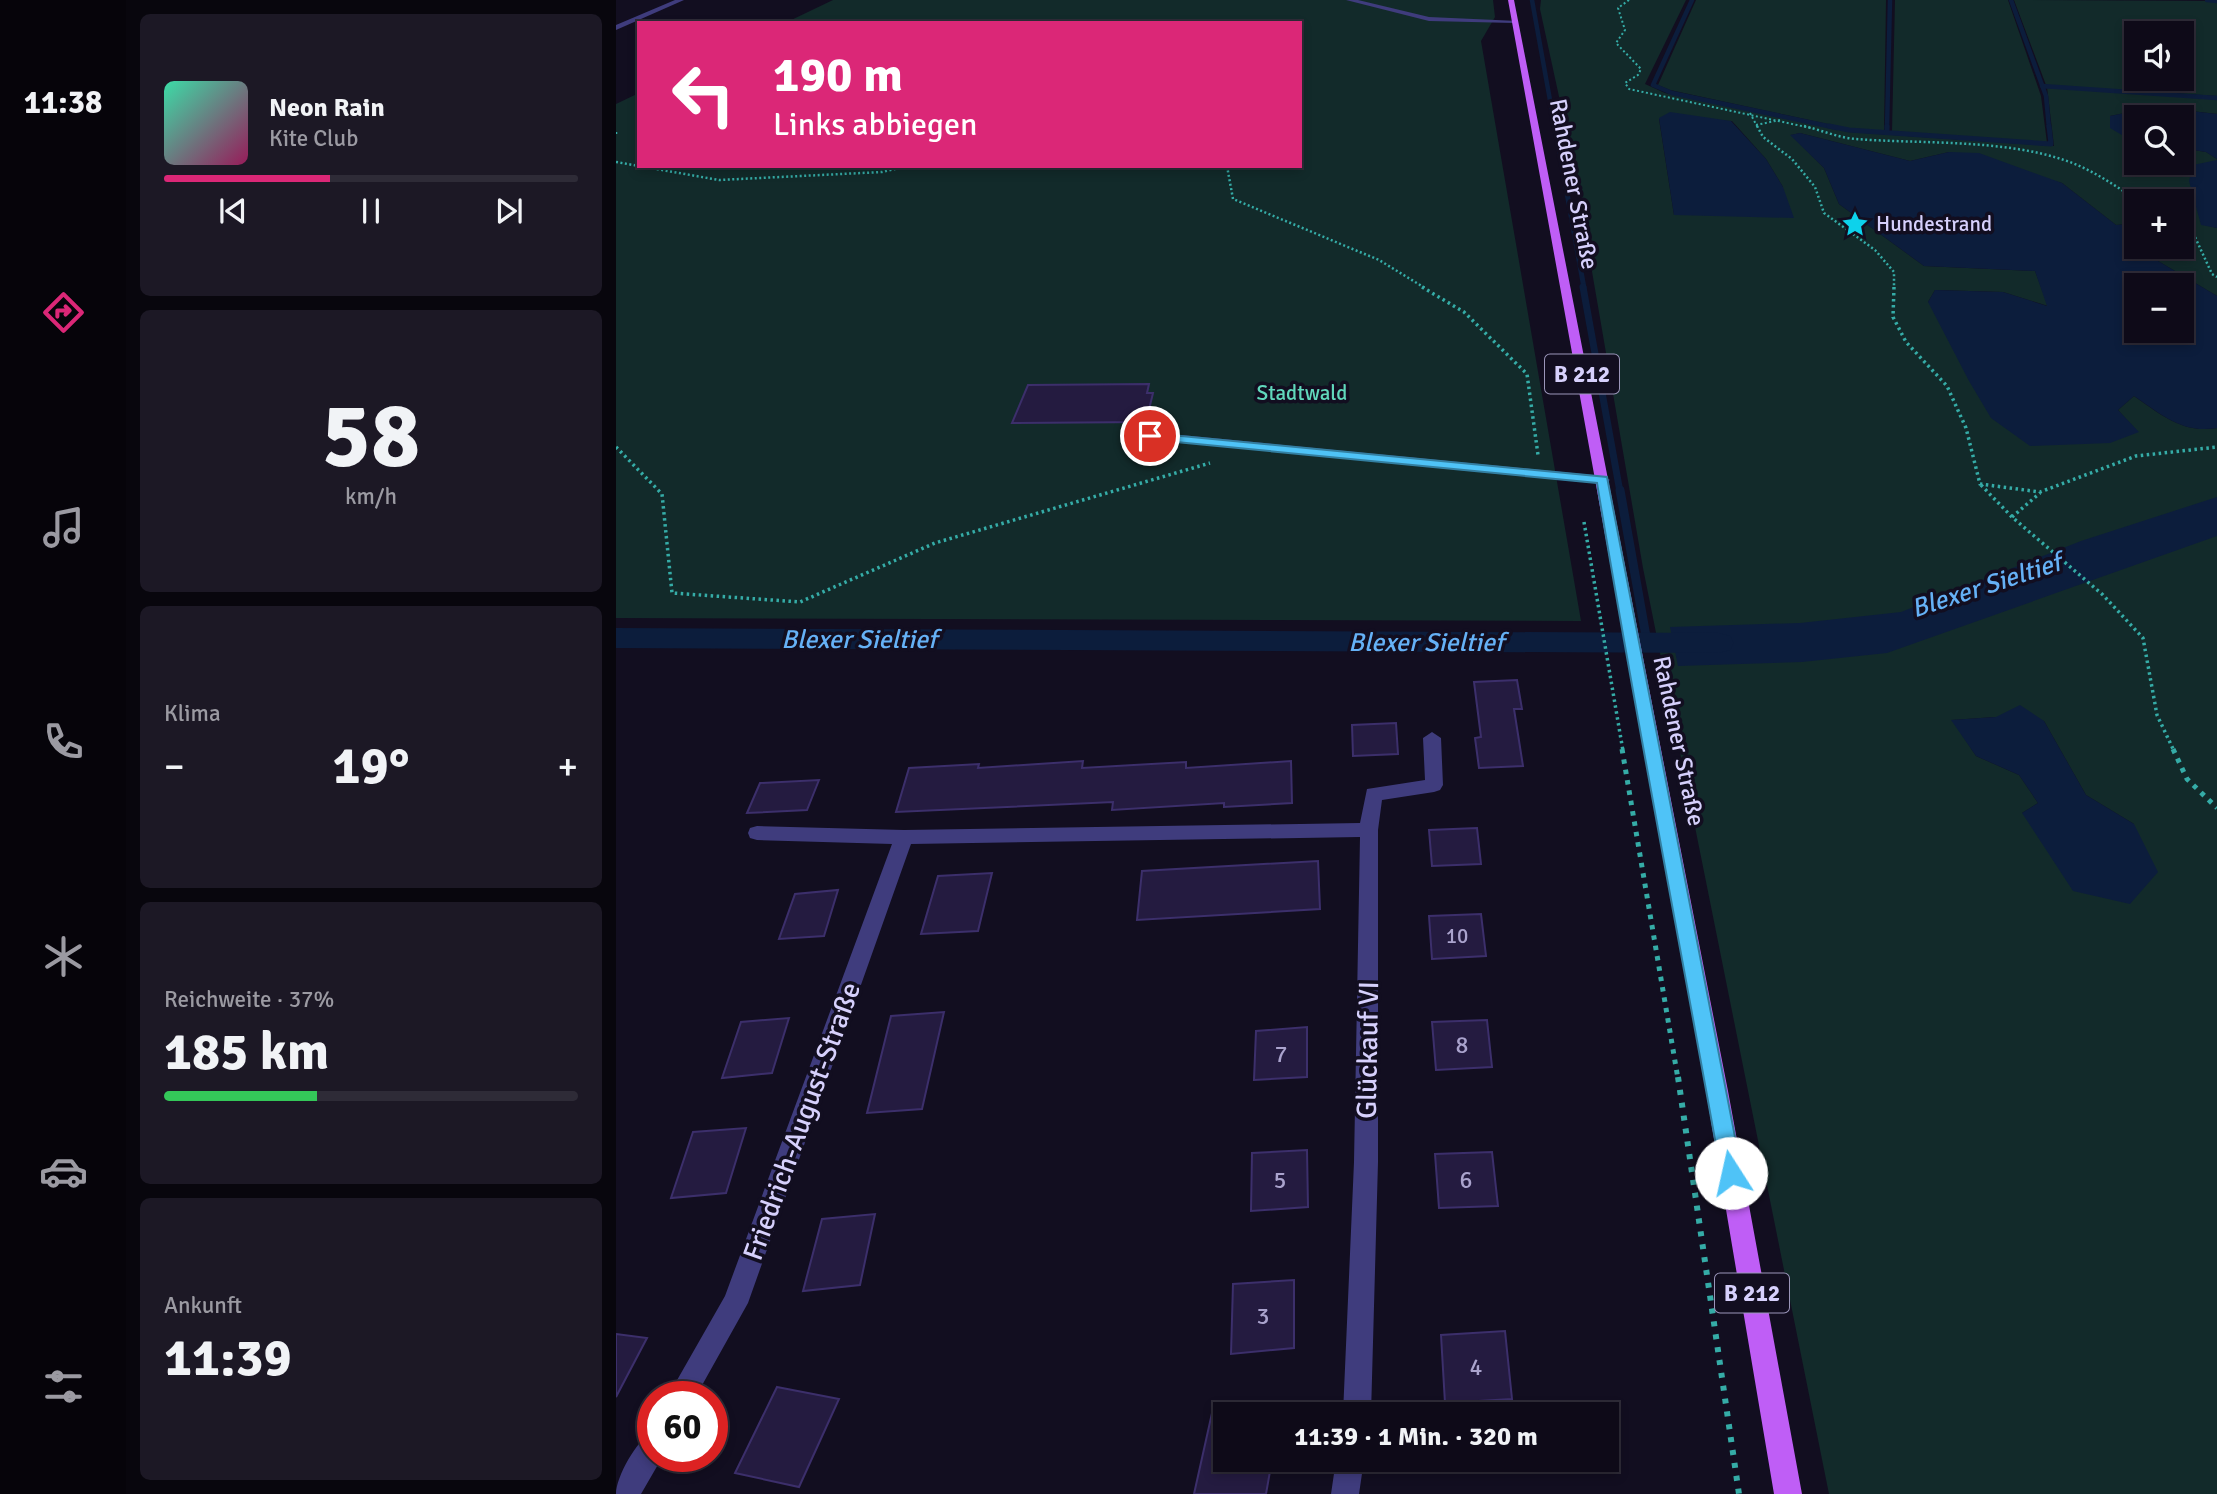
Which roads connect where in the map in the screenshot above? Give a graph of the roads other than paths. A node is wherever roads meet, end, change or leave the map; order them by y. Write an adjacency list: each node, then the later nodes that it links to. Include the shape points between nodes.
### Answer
1 (681, 0): 5 (street)
2 (1349, 0): 4 (street, via 1429,19)
3 (1511, 0): 4 (main road, Rahdener Straße / B 212)
4 (1514, 21): 7 (main road, Rahdener Straße / B 212)
5 (619, 26)
6 (1150, 436): 7 (street)
7 (1603, 480): 18 (main road, Rahdener Straße / B 212)
8 (1433, 738): 9 (street, Glückauf VI, via 1434,785 1373,794)
9 (1369, 830): 11 (street); 13 (street, Glückauf VI, via 1366,1161)
10 (757, 834): 11 (street)
11 (904, 837): 12 (street, Friedrich-August-Straße, via 735,1303)
12 (690, 1381)
13 (1357, 1402)
14 (638, 1472): 16 (street)
15 (1348, 1472): 17 (street)
16 (625, 1494)
17 (1345, 1494)
18 (1787, 1494)

